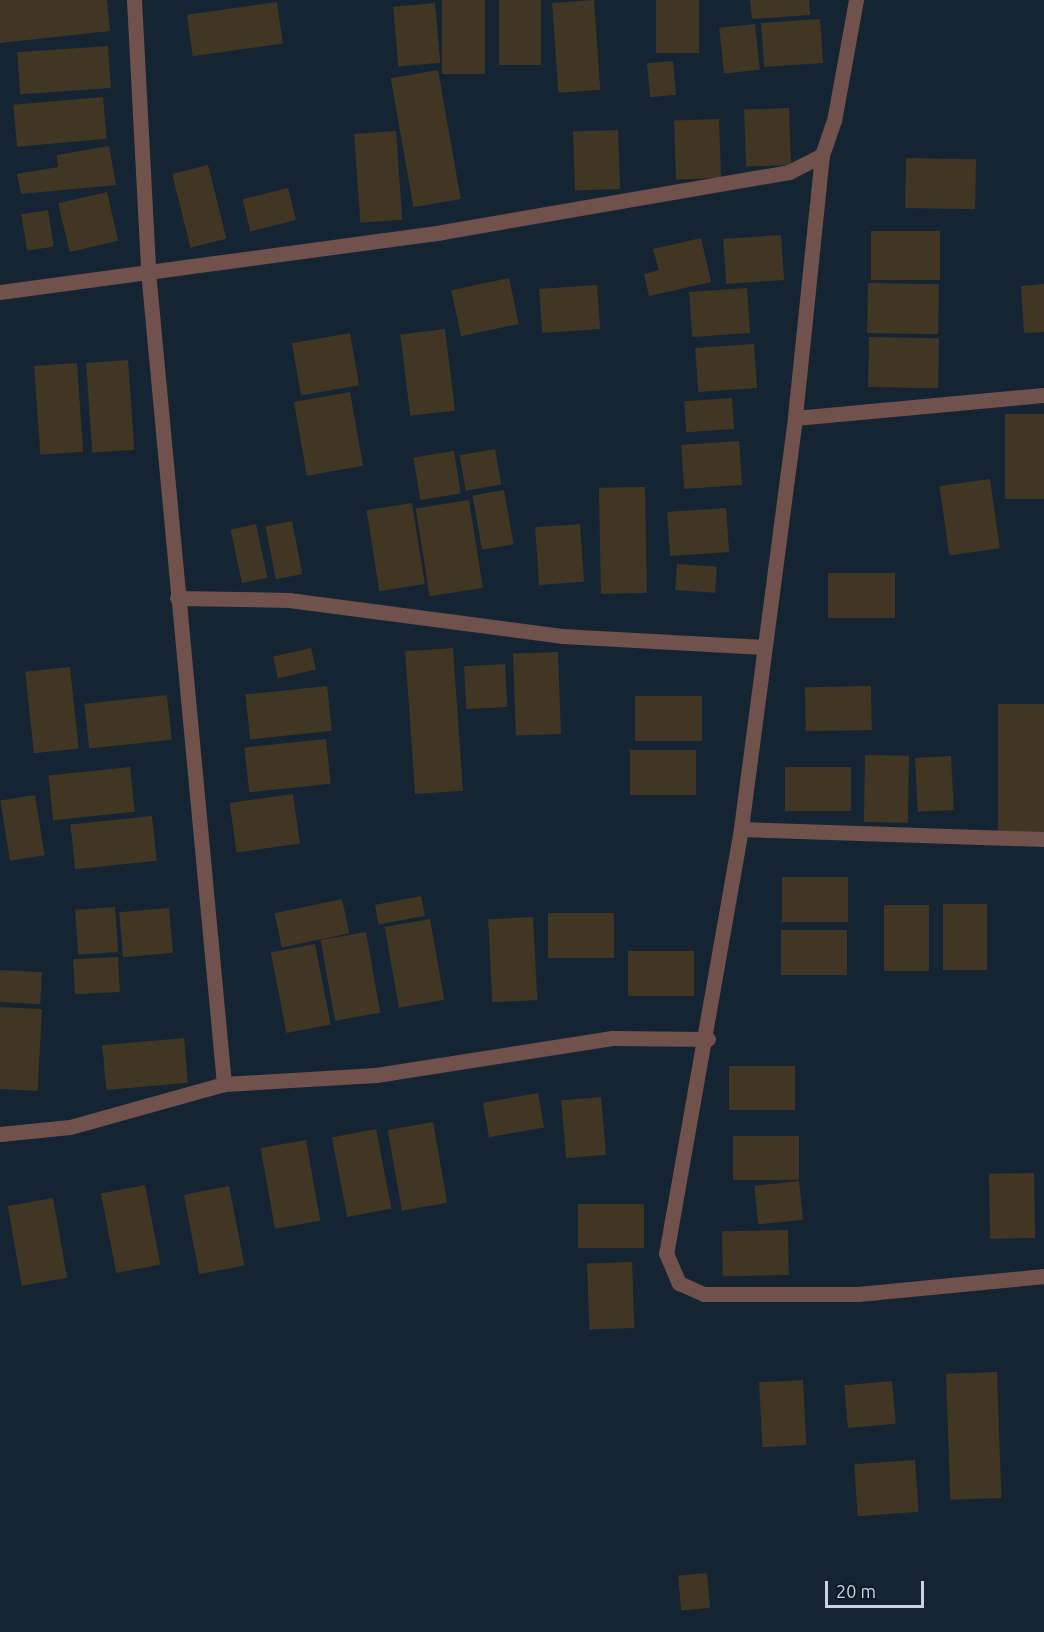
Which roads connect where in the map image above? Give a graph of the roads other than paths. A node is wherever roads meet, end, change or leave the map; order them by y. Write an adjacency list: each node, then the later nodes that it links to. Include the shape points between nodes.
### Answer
1 (134, 0): 4 (street)
2 (856, 0): 3 (street, via 834,121)
3 (822, 155): 4 (street, via 789,172 442,232); 7 (street)
4 (148, 271): 5 (street); 8 (street)
5 (0, 291)
6 (1044, 395): 7 (street)
7 (795, 418): 9 (street)
8 (177, 598): 9 (street, via 289,600 562,636); 13 (street)
9 (765, 647): 10 (street)
10 (741, 829): 11 (street); 12 (street)
11 (1044, 839)
12 (708, 1039): 13 (street, via 612,1038 376,1075); 15 (street, via 666,1253 669,1268 689,1291 858,1294)
13 (224, 1084): 14 (street, via 70,1127)
14 (0, 1134)
15 (1044, 1276)

